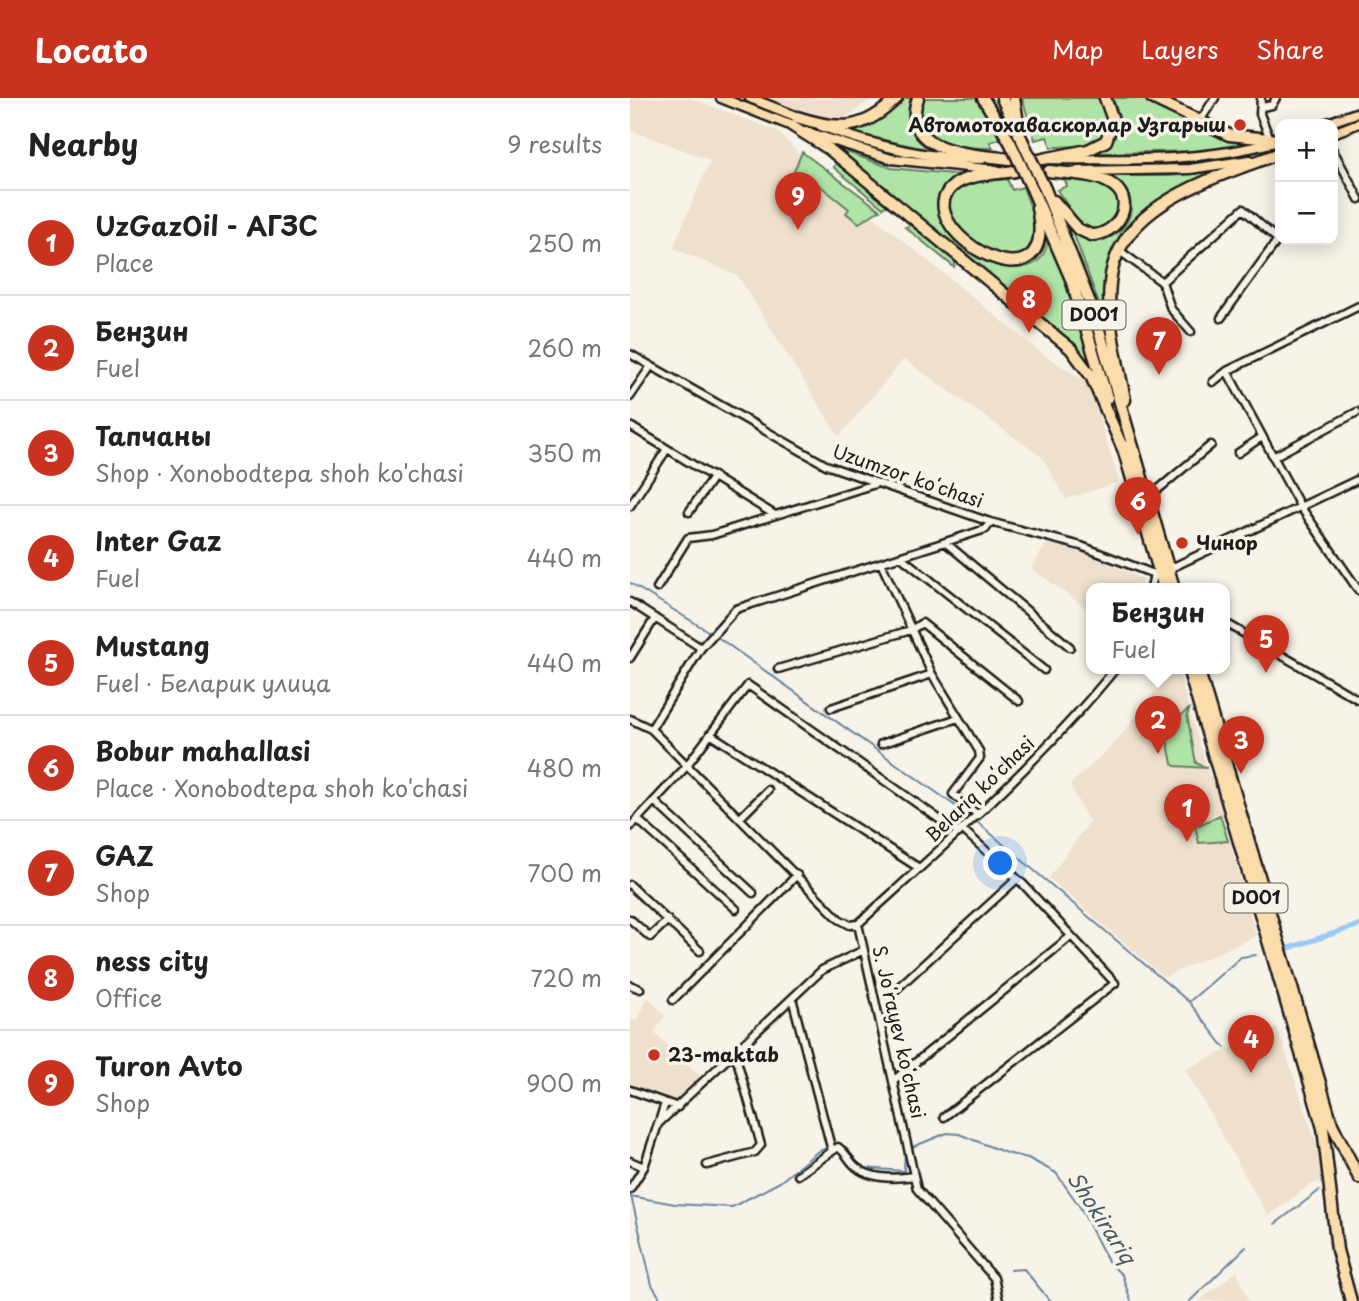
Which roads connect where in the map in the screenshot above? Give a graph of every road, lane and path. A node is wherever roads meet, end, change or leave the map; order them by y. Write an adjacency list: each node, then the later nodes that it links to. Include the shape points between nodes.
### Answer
1 (722, 98): 17 (main road)
2 (750, 98): 17 (main road)
3 (897, 98): 17 (highway, via 871,118 845,127)
4 (918, 98): 28 (highway, via 917,125 929,142 948,150)
5 (983, 98): 25 (highway)
6 (990, 98): 25 (highway, D001)
7 (1002, 98): 22 (highway, D001)
8 (1014, 98): 22 (highway)
9 (1105, 98): 29 (highway, via 1113,120 1104,143)
10 (1152, 98): 18 (highway)
11 (1215, 98): 18 (street)
12 (1261, 98): 14 (street)
13 (1276, 98): 14 (street, via 1272,105)
14 (1262, 107): 21 (street, via 1260,114)
15 (1359, 111): 16 (main road)
16 (1338, 119)
17 (794, 121): 28 (main road, via 911,153); 31 (main road, via 854,150 891,159); 52 (highway, via 1071,349 1091,376)
18 (1199, 122): 24 (highway, via 1237,138)
19 (1359, 123): 20 (main road)
20 (1338, 131)
21 (1275, 139)
22 (1022, 140): 33 (highway, D001, bridge)
23 (1275, 141): 29 (main road, via 1188,159)
24 (1275, 141)
25 (1010, 142): 34 (highway, D001, bridge)
26 (1275, 154): 32 (main road, via 1190,169)
27 (1275, 155): 38 (highway, via 1176,196 1140,223)
28 (1010, 159): 29 (main road)
29 (1043, 159)
30 (1338, 159): 35 (street)
31 (1015, 171): 32 (main road); 34 (highway, via 960,181 951,187 943,207 955,232 993,257 1008,261 1028,257 1041,237)
32 (1049, 171): 33 (highway, via 1093,177 1113,186 1122,199 1121,217 1105,233 1084,234)
33 (1045, 189): 52 (highway, D001, via 1088,297)
34 (1033, 191): 52 (highway, D001, via 1071,279)
35 (1359, 199)
36 (1275, 235): 39 (street, via 1243,209)
37 (1275, 244): 41 (street)
38 (1120, 251): 39 (street); 52 (highway, via 1111,275 1110,299)
39 (1162, 282): 42 (street, via 1171,309)
40 (1359, 306): 45 (street)
41 (1221, 318)
42 (1191, 332)
43 (630, 354): 44 (street, Uzumzor koʻchasi)
44 (651, 366): 47 (street); 58 (street, Uzumzor koʻchasi, via 826,465)
45 (1227, 371): 46 (street); 50 (street)
46 (1213, 382)
47 (630, 397)
48 (1357, 412): 55 (street)
49 (630, 426): 53 (street)
50 (1262, 437): 54 (street); 55 (street)
51 (1211, 445): 59 (street)
52 (1128, 447): 59 (highway, D001); 68 (highway, D001)
53 (667, 449): 56 (street); 60 (street)
54 (1238, 453)
55 (1273, 457): 61 (street)
56 (714, 476): 62 (street); 63 (street)
57 (1359, 479): 61 (street)
58 (875, 484): 63 (street); 64 (street, Uzumzor koʻchasi)
59 (1148, 498): 68 (highway, D001)
60 (630, 506)
61 (1300, 506): 68 (street); 73 (street)
62 (689, 512)
63 (775, 515): 72 (street, via 688,538)
64 (990, 522): 65 (street, via 986,529); 68 (street, Uzumzor koʻchasi)
65 (946, 543): 66 (street); 78 (street)
66 (901, 557): 67 (street); 82 (street)
67 (881, 563): 77 (street); 79 (street, via 736,609)
68 (1161, 572): 69 (street); 70 (highway, D001); 71 (highway, D001)
69 (1154, 583)
70 (1163, 583)
71 (1170, 583)
72 (657, 588)
73 (1359, 591)
74 (630, 602): 75 (street)
75 (655, 618): 79 (street); 80 (street)
76 (1230, 625): 87 (street)
77 (911, 630): 81 (street); 83 (street); 88 (street, via 922,623)
78 (1070, 647)
79 (701, 648): 92 (street)
80 (630, 658)
81 (778, 670)
82 (1044, 670)
83 (932, 674): 89 (street); 90 (street)
84 (1111, 674): 100 (street, Belariq koʻchasi, via 1049,745)
85 (1190, 674): 95 (highway, D001)
86 (1199, 674): 95 (highway, D001)
87 (1359, 700)
88 (1019, 701)
89 (831, 708)
90 (958, 718): 94 (street); 100 (street, via 981,754 953,794)
91 (630, 719): 92 (street, S. Joʻrayev koʻchasi)
92 (651, 729): 96 (street, S. Joʻrayev koʻchasi)
93 (710, 734): 96 (street); 103 (street, via 748,685); 104 (street)
94 (881, 744)
95 (1217, 749): 128 (highway, D001)
96 (686, 763): 98 (street); 99 (street, S. Joʻrayev koʻchasi)
97 (768, 790): 99 (street)
98 (654, 801): 101 (street); 108 (street)
99 (740, 817): 105 (street, S. Joʻrayev koʻchasi)
100 (975, 818): 103 (street, Belariq koʻchasi)
101 (638, 819): 102 (street); 109 (street)
102 (630, 827)
103 (961, 832): 104 (street, Belariq koʻchasi); 106 (street)
104 (919, 869): 112 (street, Belariq koʻchasi)
105 (797, 875): 112 (street, S. Joʻrayev koʻchasi, via 839,919); 120 (street)
106 (1017, 879): 113 (street); 118 (street)
107 (630, 885): 111 (street)
108 (753, 892)
109 (736, 909)
110 (630, 919): 111 (street, via 650,937)
111 (668, 920): 115 (street)
112 (858, 924): 114 (street, S. Joʻrayev koʻchasi)
113 (1071, 936): 122 (street); 126 (street, via 1115,982)
114 (864, 950): 119 (street, via 822,970); 122 (street, S. Joʻrayev koʻchasi)
115 (701, 951)
116 (630, 985): 117 (street)
117 (640, 989)
118 (890, 995)
119 (792, 998): 121 (street); 129 (street)
120 (673, 1000)
121 (735, 1053): 125 (street); 131 (street, via 761,1145 755,1152)
122 (894, 1080): 134 (street, S. Joʻrayev koʻchasi)
123 (630, 1090): 124 (street)
124 (666, 1103): 125 (street); 127 (street)
125 (678, 1107): 127 (street)
126 (944, 1117)
127 (658, 1124): 132 (street)
128 (1328, 1126): 135 (highway, D001); 138 (highway, D001, via 1337,1250)
129 (832, 1151): 133 (street); 134 (street, via 839,1147 852,1164 867,1173)
130 (630, 1161): 132 (street)
131 (707, 1165)
132 (644, 1167): 136 (street)
133 (798, 1175)
134 (914, 1176): 137 (street, S. Joʻrayev koʻchasi, via 922,1198 995,1278)
135 (1359, 1178)
136 (630, 1189)
137 (999, 1301)
138 (1351, 1301)

